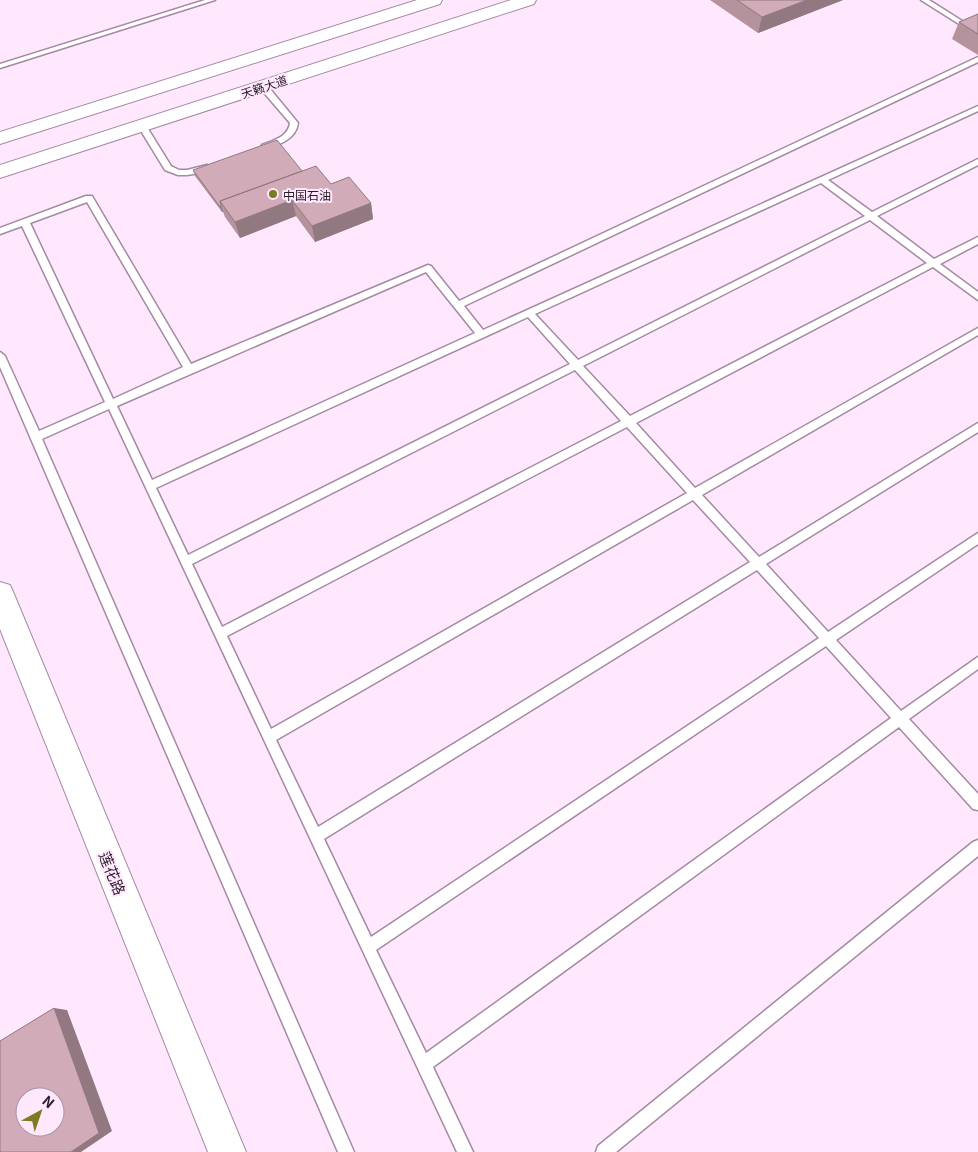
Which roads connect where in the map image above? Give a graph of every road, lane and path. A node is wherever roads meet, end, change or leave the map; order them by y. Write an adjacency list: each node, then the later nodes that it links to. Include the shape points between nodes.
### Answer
1 (212, 0): 7 (lane)
2 (434, 0): 11 (main road)
3 (528, 0): 8 (main road, 天籁大道)
4 (924, 0): 5 (lane)
5 (978, 34)
6 (978, 59): 23 (lane)
7 (0, 66)
8 (263, 86): 10 (main road, 天籁大道); 12 (lane, via 294,122 293,130 286,138)
9 (978, 108): 16 (lane)
10 (142, 126): 14 (lane, via 168,168 174,172 194,173); 15 (main road, 天籁大道)
11 (0, 138)
12 (259, 149)
13 (978, 162): 17 (lane)
14 (212, 166)
15 (0, 172)
16 (822, 179): 17 (lane); 24 (lane)
17 (870, 216): 21 (lane); 28 (lane)
18 (25, 222): 19 (lane); 29 (lane, via 90,198); 30 (lane)
19 (0, 231)
20 (978, 240): 21 (lane)
21 (933, 263): 22 (lane); 31 (lane)
22 (978, 297)
23 (458, 305): 26 (lane); 29 (lane, via 428,268)
24 (529, 313): 26 (lane); 28 (lane)
25 (978, 331): 35 (lane)
26 (482, 334): 34 (lane)
27 (0, 356): 33 (lane)
28 (576, 365): 31 (lane); 37 (lane)
29 (189, 368): 30 (lane)
30 (111, 404): 33 (lane); 34 (lane)
31 (628, 422): 35 (lane); 40 (lane)
32 (978, 428): 38 (lane)
33 (36, 437): 51 (lane)
34 (150, 486): 37 (lane)
35 (694, 494): 38 (lane); 44 (lane)
36 (978, 538): 41 (lane)
37 (186, 562): 40 (lane)
38 (758, 563): 41 (lane); 46 (lane)
39 (0, 594): 50 (main road, 莲花路)
40 (220, 634): 44 (lane)
41 (828, 639): 43 (lane); 48 (lane)
42 (978, 662): 43 (lane)
43 (900, 718): 45 (lane); 49 (lane)
44 (269, 737): 46 (lane)
45 (978, 804)
46 (316, 836): 48 (lane)
47 (978, 847): 53 (lane)
48 (368, 947): 49 (lane)
49 (424, 1064): 52 (lane)
50 (226, 1152)
51 (346, 1152)
52 (465, 1152)
53 (604, 1152)

